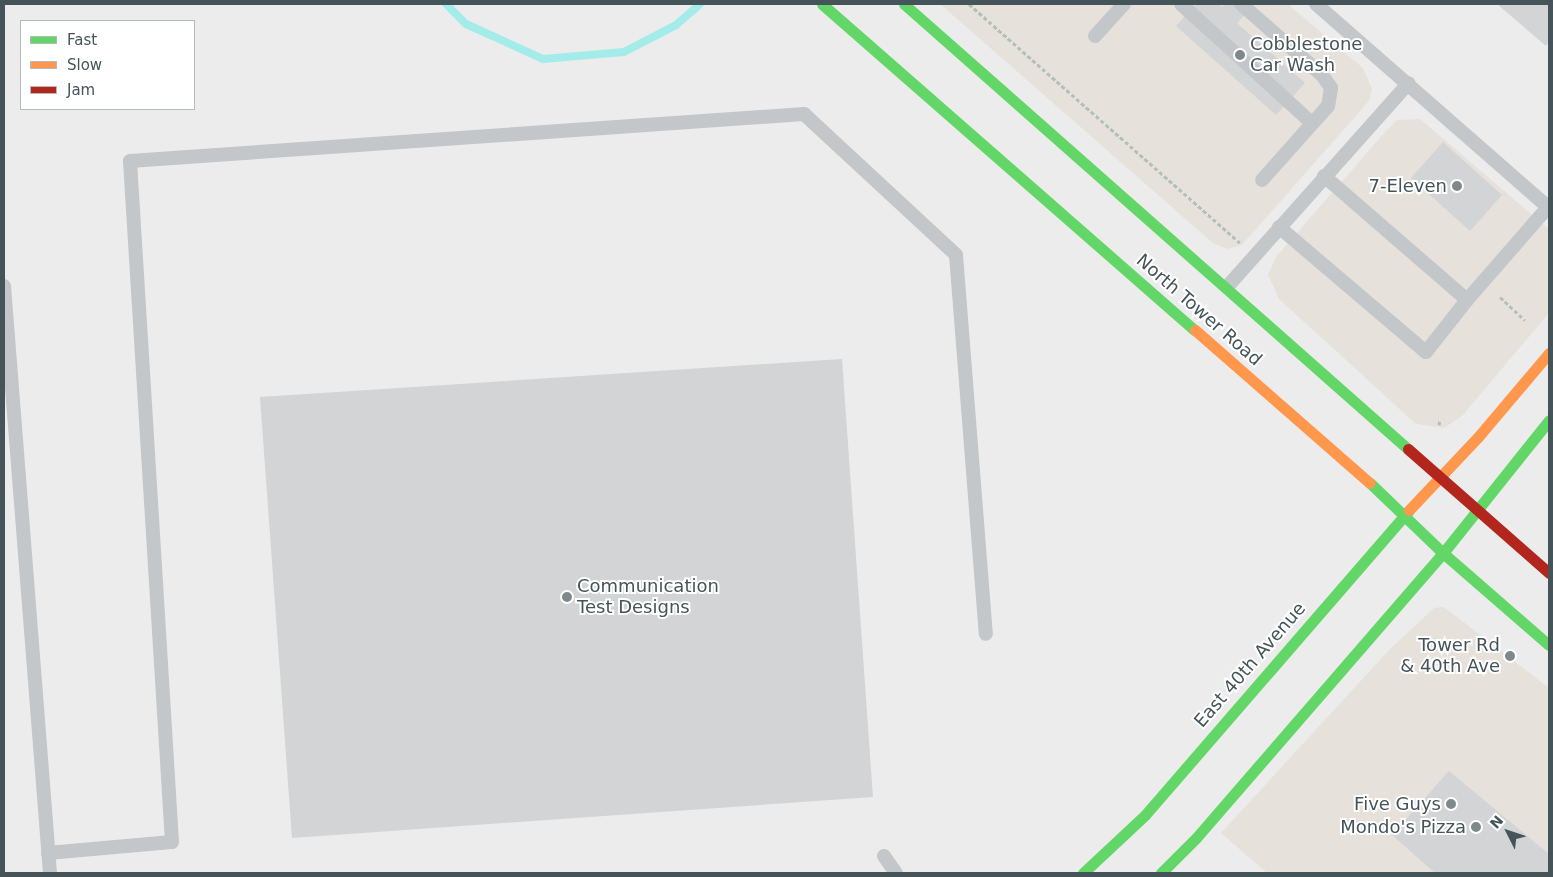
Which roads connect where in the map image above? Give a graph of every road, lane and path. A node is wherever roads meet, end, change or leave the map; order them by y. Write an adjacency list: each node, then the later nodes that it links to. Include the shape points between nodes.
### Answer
1 (822, 4): 27 (main road, North Tower Road)
2 (904, 4): 17 (main road, North Tower Road)
3 (969, 4): 15 (path)
4 (1124, 4): 8 (lane)
5 (1181, 4): 10 (lane)
6 (1242, 4): 10 (lane, via 1322,75 1331,88 1328,106)
7 (1316, 4): 9 (lane)
8 (1095, 36)
9 (1409, 83): 11 (lane); 13 (lane)
10 (1312, 123): 12 (lane)
11 (1324, 176): 14 (lane); 19 (lane)
12 (1262, 180)
13 (1549, 206): 19 (lane)
14 (1279, 227): 17 (lane); 19 (lane, via 1426,352)
15 (1236, 240)
16 (4, 286): 32 (lane)
17 (1227, 287): 25 (main road, North Tower Road)
18 (1500, 297): 20 (path)
19 (1467, 300)
20 (1525, 320)
21 (1549, 353): 25 (main road, East 40th Avenue)
22 (1440, 419): 24 (path)
23 (1549, 420): 26 (main road)
24 (1439, 426)
25 (1440, 476): 26 (main road, North Tower Road); 27 (main road, East 40th Avenue)
26 (1478, 511): 28 (main road); 29 (main road, North Tower Road)
27 (1405, 515): 28 (main road, North Tower Road); 36 (main road, East 40th Avenue, via 1145,815)
28 (1444, 553): 31 (main road, North Tower Road); 37 (main road, via 1196,838)
29 (1549, 573)
30 (986, 634): 32 (lane, via 956,255 804,114 130,161 172,842)
31 (1549, 645)
32 (48, 853): 34 (lane)
33 (884, 856): 35 (lane)
34 (50, 873)
35 (896, 873)
36 (1083, 873)
37 (1161, 873)

